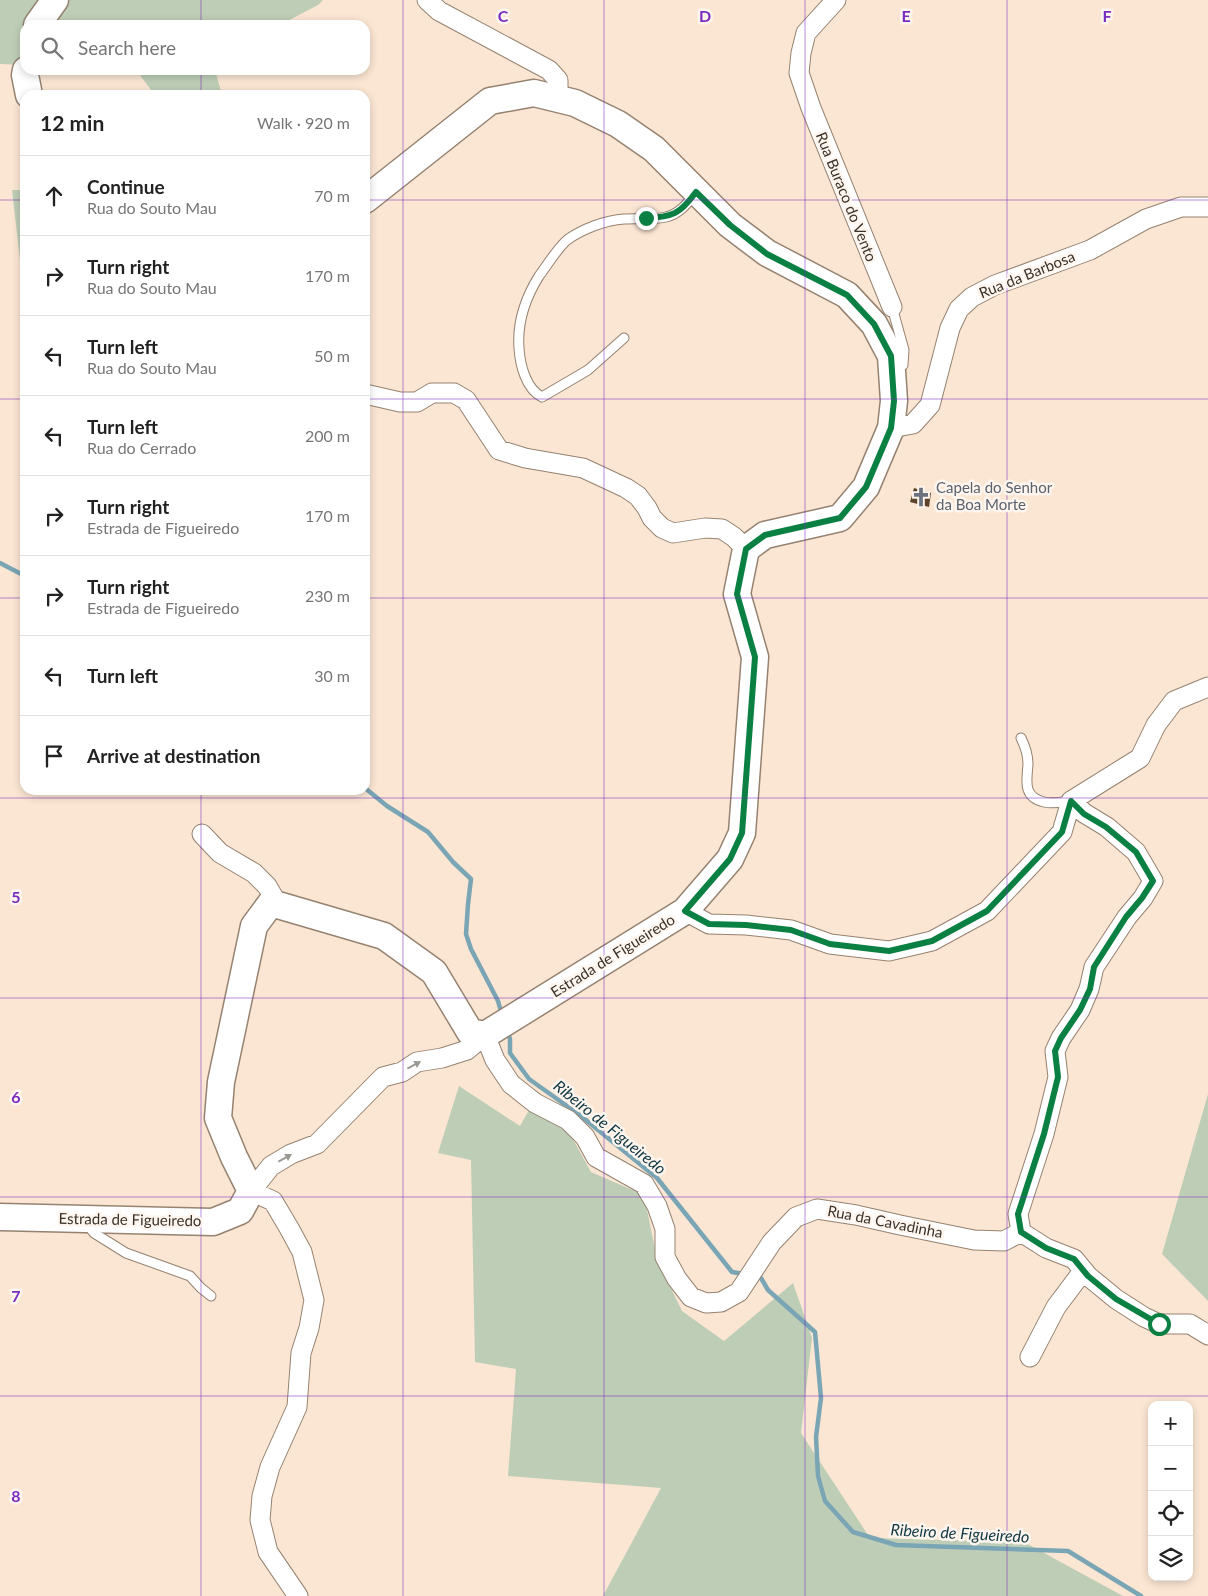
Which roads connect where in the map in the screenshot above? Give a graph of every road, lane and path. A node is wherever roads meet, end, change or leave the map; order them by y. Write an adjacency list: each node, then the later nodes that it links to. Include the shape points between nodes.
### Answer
1 (55, 0): 4 (street)
2 (427, 0): 7 (street, via 439,11 550,70 558,80)
3 (836, 0): 11 (street, Rua Buraco do Vento, via 806,33 799,73)
4 (41, 20)
5 (25, 75): 6 (street)
6 (28, 90)
7 (558, 99): 8 (street, via 575,103 618,124 654,149); 9 (street, via 534,94 490,101)
8 (696, 192): 12 (lane, via 676,213 666,217 601,223 568,240 556,251 524,306 518,342 519,358 529,386 542,397 588,370); 13 (street, via 767,254 847,295 874,324 891,356)
9 (370, 196)
10 (1208, 207): 15 (street, Rua da Barbosa, via 1181,207 1146,219 1090,250 995,285 972,297 959,309 950,328 930,405 913,424)
11 (892, 307): 13 (lane, Rua Buraco do Vento, via 904,350)
12 (624, 338)
13 (900, 387): 15 (street)
14 (370, 395): 16 (street, via 417,402 432,393 454,393 466,400 499,450 583,468 638,496 662,528 673,533 722,529)
15 (891, 428): 16 (street, via 866,487 840,518 765,535)
16 (746, 549): 22 (street, Estrada de Figueiredo, via 737,594 755,657 742,833 730,859)
17 (1208, 687): 19 (street, via 1174,701 1156,725 1140,758)
18 (1021, 738): 19 (lane, via 1027,750 1029,792 1035,799 1045,802)
19 (1071, 801): 22 (street, via 1062,832 987,911 932,941 889,951 840,946 791,930 709,924); 27 (street, via 1136,852 1153,881 1094,967 1090,989 1055,1051 1058,1077 1044,1134 1018,1214)
20 (202, 834): 21 (street, via 220,853 254,873 267,886)
21 (278, 905): 23 (street, via 384,936 434,972 470,1032); 24 (street, via 271,903 254,926 221,1082 218,1118)
22 (685, 911): 23 (street, Estrada de Figueiredo)
23 (498, 1027): 24 (street, one-way to 23, via 271,1166 317,1144 383,1077 402,1072 417,1062 467,1050); 27 (street, Rua da Cavadinha, via 495,1060 511,1084 535,1103 568,1120 585,1137 596,1157 644,1184 665,1229 665,1257 691,1297 706,1303 721,1302 739,1292 772,1242 796,1217 817,1209 974,1240 1004,1241)
24 (251, 1191): 26 (street, Estrada de Figueiredo, via 240,1211 213,1222); 32 (street, via 273,1201 289,1228 302,1252 314,1300 301,1353 297,1408 270,1467 260,1520 268,1552)
25 (0, 1217): 26 (street, Estrada de Figueiredo)
26 (83, 1219): 29 (lane, via 108,1243 126,1253 190,1276)
27 (1021, 1232): 28 (street, via 1046,1248 1074,1259)
28 (1083, 1271): 30 (street, via 1144,1317 1159,1324 1190,1324); 31 (street, via 1056,1307)
29 (211, 1296)
30 (1208, 1335)
31 (1030, 1357)
32 (298, 1596)

